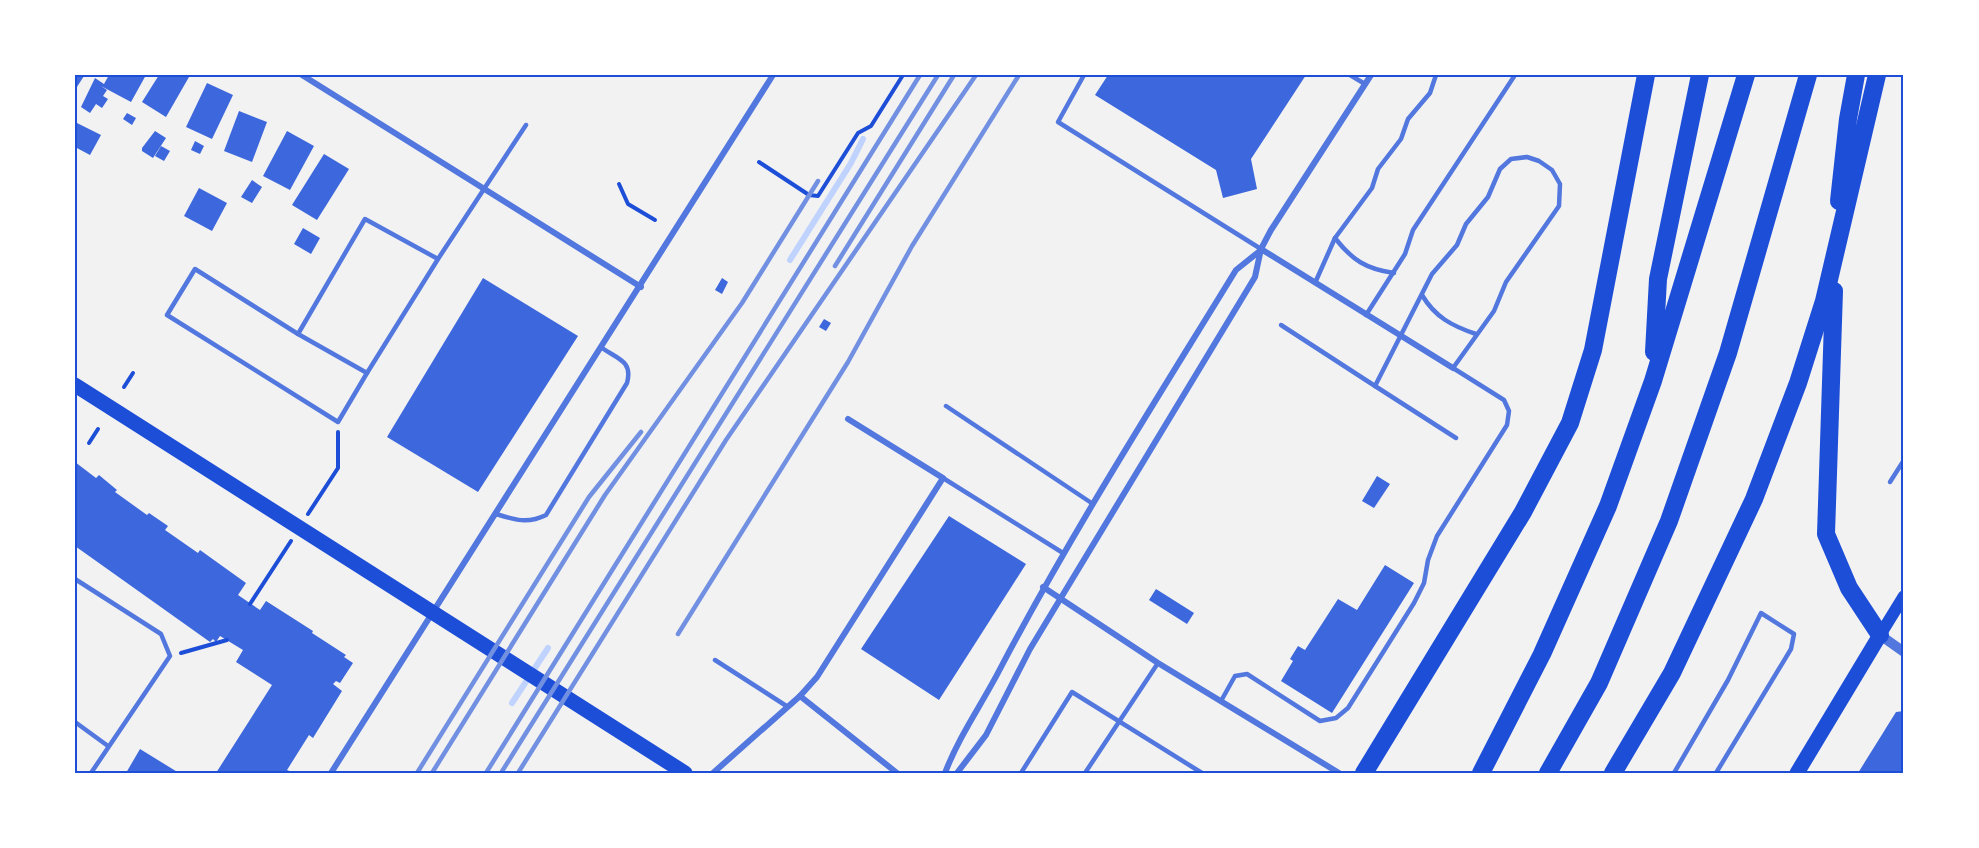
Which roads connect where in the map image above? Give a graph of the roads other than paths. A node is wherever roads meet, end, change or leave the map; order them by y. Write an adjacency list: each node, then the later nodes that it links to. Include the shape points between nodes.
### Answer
1 (302, 75): 16 (street)
2 (773, 75): 22 (street)
3 (1084, 75): 18 (lane, via 1058,122)
4 (1350, 75): 14 (lane)
5 (1371, 75): 14 (street)
6 (1436, 75): 17 (lane, via 1430,93 1408,119 1401,139 1378,169 1372,188)
7 (1515, 75): 20 (lane, via 1413,230)
8 (1646, 75): 69 (highway, via 1593,350 1570,423 1524,512)
9 (1700, 75): 32 (highway, via 1658,279)
10 (1746, 75): 32 (highway)
11 (1808, 75): 71 (highway, via 1728,353 1669,521 1599,683)
12 (1856, 75): 48 (highway, via 1840,184 1826,534 1849,588)
13 (1876, 75): 72 (highway, via 1824,301 1798,383 1754,499 1672,673)
14 (1365, 84): 18 (street)
15 (526, 125): 16 (lane)
16 (484, 189): 19 (lane); 22 (street)
17 (1335, 238): 20 (lane, via 1359,264); 21 (lane)
18 (1261, 249): 21 (street); 41 (street, via 1236,270); 47 (street, via 1255,277)
19 (438, 259): 26 (lane, via 366,219); 31 (lane)
20 (1394, 273): 24 (lane)
21 (1315, 283): 24 (street)
22 (640, 287): 29 (street)
23 (1421, 295): 27 (lane, via 1430,310 1446,322); 27 (lane, via 1488,197 1500,169 1512,159 1527,157 1552,170 1560,184 1559,206 1506,282 1494,311); 28 (lane)
24 (1366, 315): 28 (street)
25 (1281, 326): 34 (lane)
26 (298, 334): 31 (lane); 31 (lane, via 195,269 167,315 338,422)
27 (1476, 334): 30 (lane)
28 (1400, 336): 30 (street); 34 (lane)
29 (602, 348): 42 (street); 42 (lane, via 627,365 627,383 546,515 521,522)
30 (1453, 368): 53 (lane, via 1504,400 1509,411 1507,425 1437,536 1414,603 1348,708 1336,718 1320,721 1247,674 1235,676)
31 (367, 373)
32 (1653, 381): 70 (highway, via 1608,506 1542,654)
33 (75, 385): 60 (main road)
34 (1375, 386): 37 (lane)
35 (946, 406): 41 (lane)
36 (848, 419): 39 (street)
37 (1456, 438)
38 (1904, 460): 40 (lane)
39 (943, 478): 43 (lane); 52 (street, via 831,658)
40 (1890, 482)
41 (1093, 504): 43 (street)
42 (496, 514): 59 (street)
43 (1063, 553): 45 (street)
44 (75, 579): 57 (lane, via 161,634 170,656)
45 (1043, 588): 47 (street); 63 (street, via 953,751)
46 (1904, 596): 48 (main road)
47 (1061, 600): 51 (street); 64 (street, via 1030,648 986,735)
48 (1880, 635): 49 (street); 75 (main road)
49 (1904, 652)
50 (715, 660): 54 (lane)
51 (1158, 663): 53 (street); 56 (lane)
52 (800, 696): 54 (street); 62 (street)
53 (1221, 700): 68 (street)
54 (788, 707): 61 (street)
55 (75, 722): 57 (lane)
56 (1119, 722): 65 (lane, via 1072,692); 66 (lane); 67 (lane)
57 (108, 746): 58 (lane)
58 (91, 773)
59 (331, 773)
60 (685, 773)
61 (713, 773)
62 (897, 773)
63 (945, 773)
64 (957, 773)
65 (1021, 773)
66 (1086, 773)
67 (1202, 773)
68 (1339, 773)
69 (1364, 773)
70 (1481, 773)
71 (1548, 773)
72 (1613, 773)
73 (1674, 773): 74 (lane, via 1728,680 1761,613 1794,634 1791,649)
74 (1716, 773)
75 (1797, 773)

